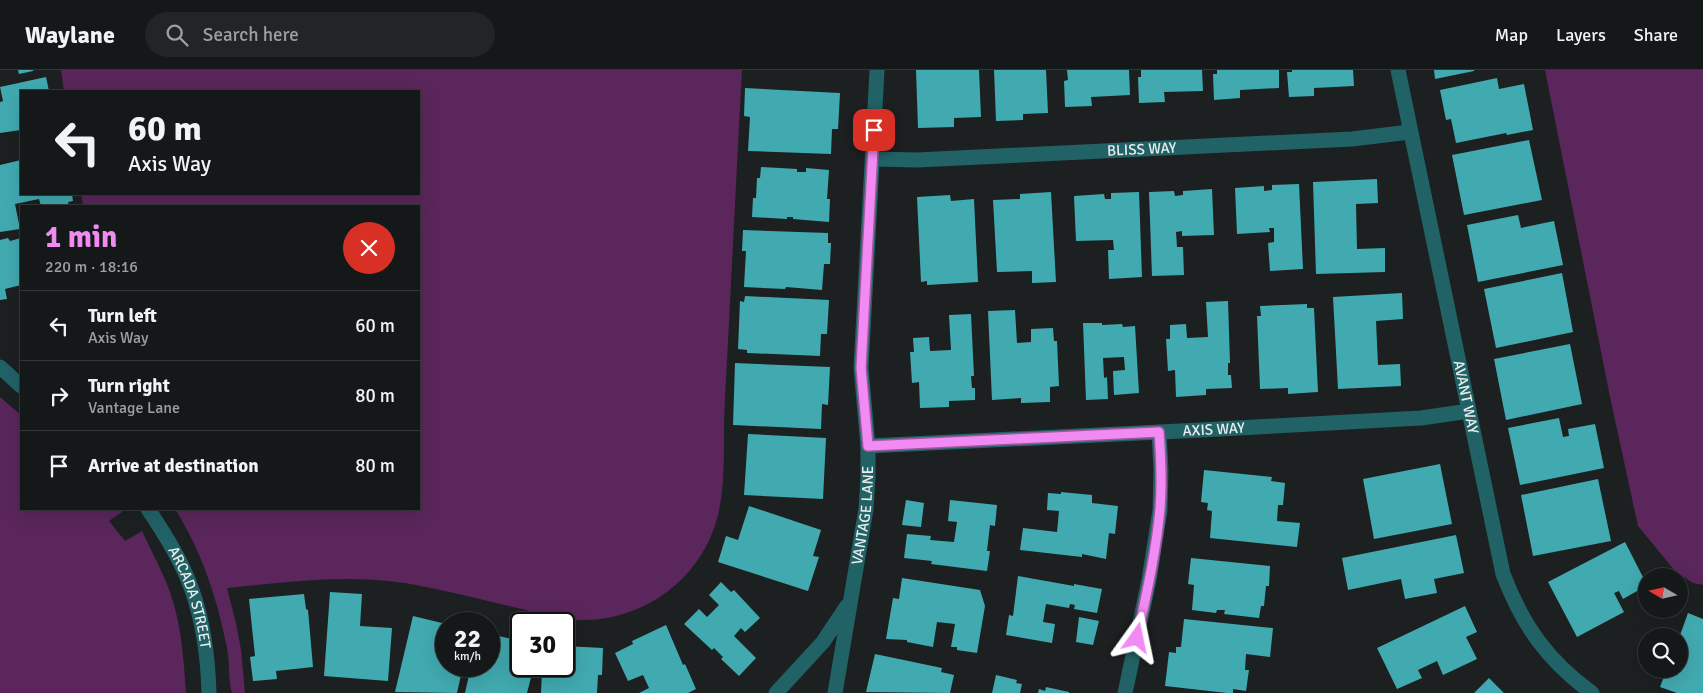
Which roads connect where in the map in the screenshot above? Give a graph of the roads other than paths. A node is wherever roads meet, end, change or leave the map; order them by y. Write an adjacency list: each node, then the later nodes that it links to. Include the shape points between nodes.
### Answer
1 (877, 70): 4 (street, VANTAGE LANE)
2 (1398, 70): 3 (street, AVANT WAY)
3 (1410, 132): 4 (street, BLISS WAY, via 1352,139 917,160); 7 (street, AVANT WAY)
4 (873, 159): 9 (street, VANTAGE LANE, via 861,368)
5 (0, 367): 6 (street)
6 (20, 385)
7 (1469, 411): 8 (street, AXIS WAY, via 1421,418); 16 (street, AVANT WAY, via 1497,550 1513,600 1549,655 1570,677)
8 (1159, 432): 9 (street, AXIS WAY); 15 (street, via 1162,470 1160,510)
9 (868, 446): 11 (street, VANTAGE LANE, via 866,509)
10 (149, 510): 12 (street, ARCADA STREET, via 176,554 192,590 203,629)
11 (850, 601): 13 (street, VANTAGE LANE, via 823,642); 14 (street, VANTAGE LANE)
12 (209, 693)
13 (776, 693)
14 (835, 693)
15 (1125, 693)
16 (1592, 693)

